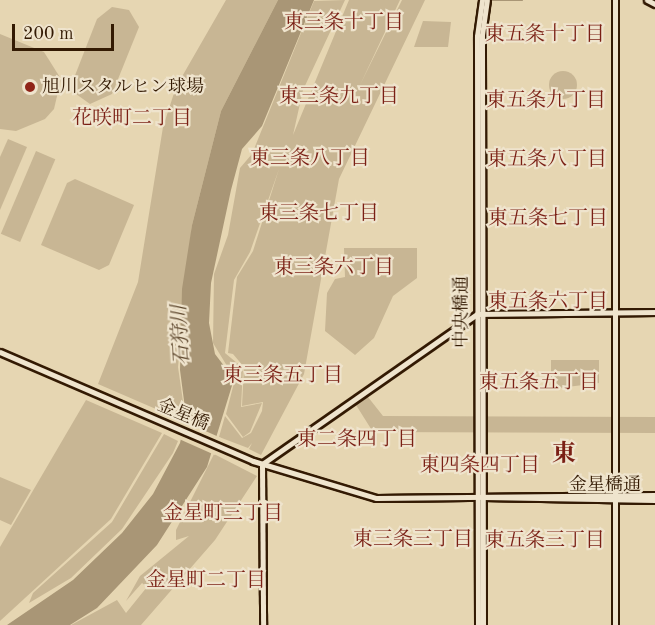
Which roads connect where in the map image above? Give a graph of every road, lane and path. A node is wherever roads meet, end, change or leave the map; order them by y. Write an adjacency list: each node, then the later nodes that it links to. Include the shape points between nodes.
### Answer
1 (482, 0): 8 (street, 中央橋通, via 477,36)
2 (487, 0): 8 (street, 中央橋通, via 482,35)
3 (615, 0): 6 (street)
4 (647, 0): 5 (street)
5 (655, 4)
6 (615, 312): 7 (street); 8 (street); 13 (street)
7 (655, 312)
8 (480, 313): 10 (street); 12 (street, 中央橋通)
9 (0, 352): 10 (street, 金星橋)
10 (262, 464): 12 (street, 金星橋通, via 376,498); 15 (street)
11 (655, 495): 13 (street, 金星橋通)
12 (480, 497): 13 (street, 金星橋通); 16 (street, 中央橋通); 17 (street, 中央橋通)
13 (615, 498): 14 (street, 金星橋通); 18 (street)
14 (655, 500)
15 (263, 625)
16 (478, 625)
17 (483, 625)
18 (615, 625)

